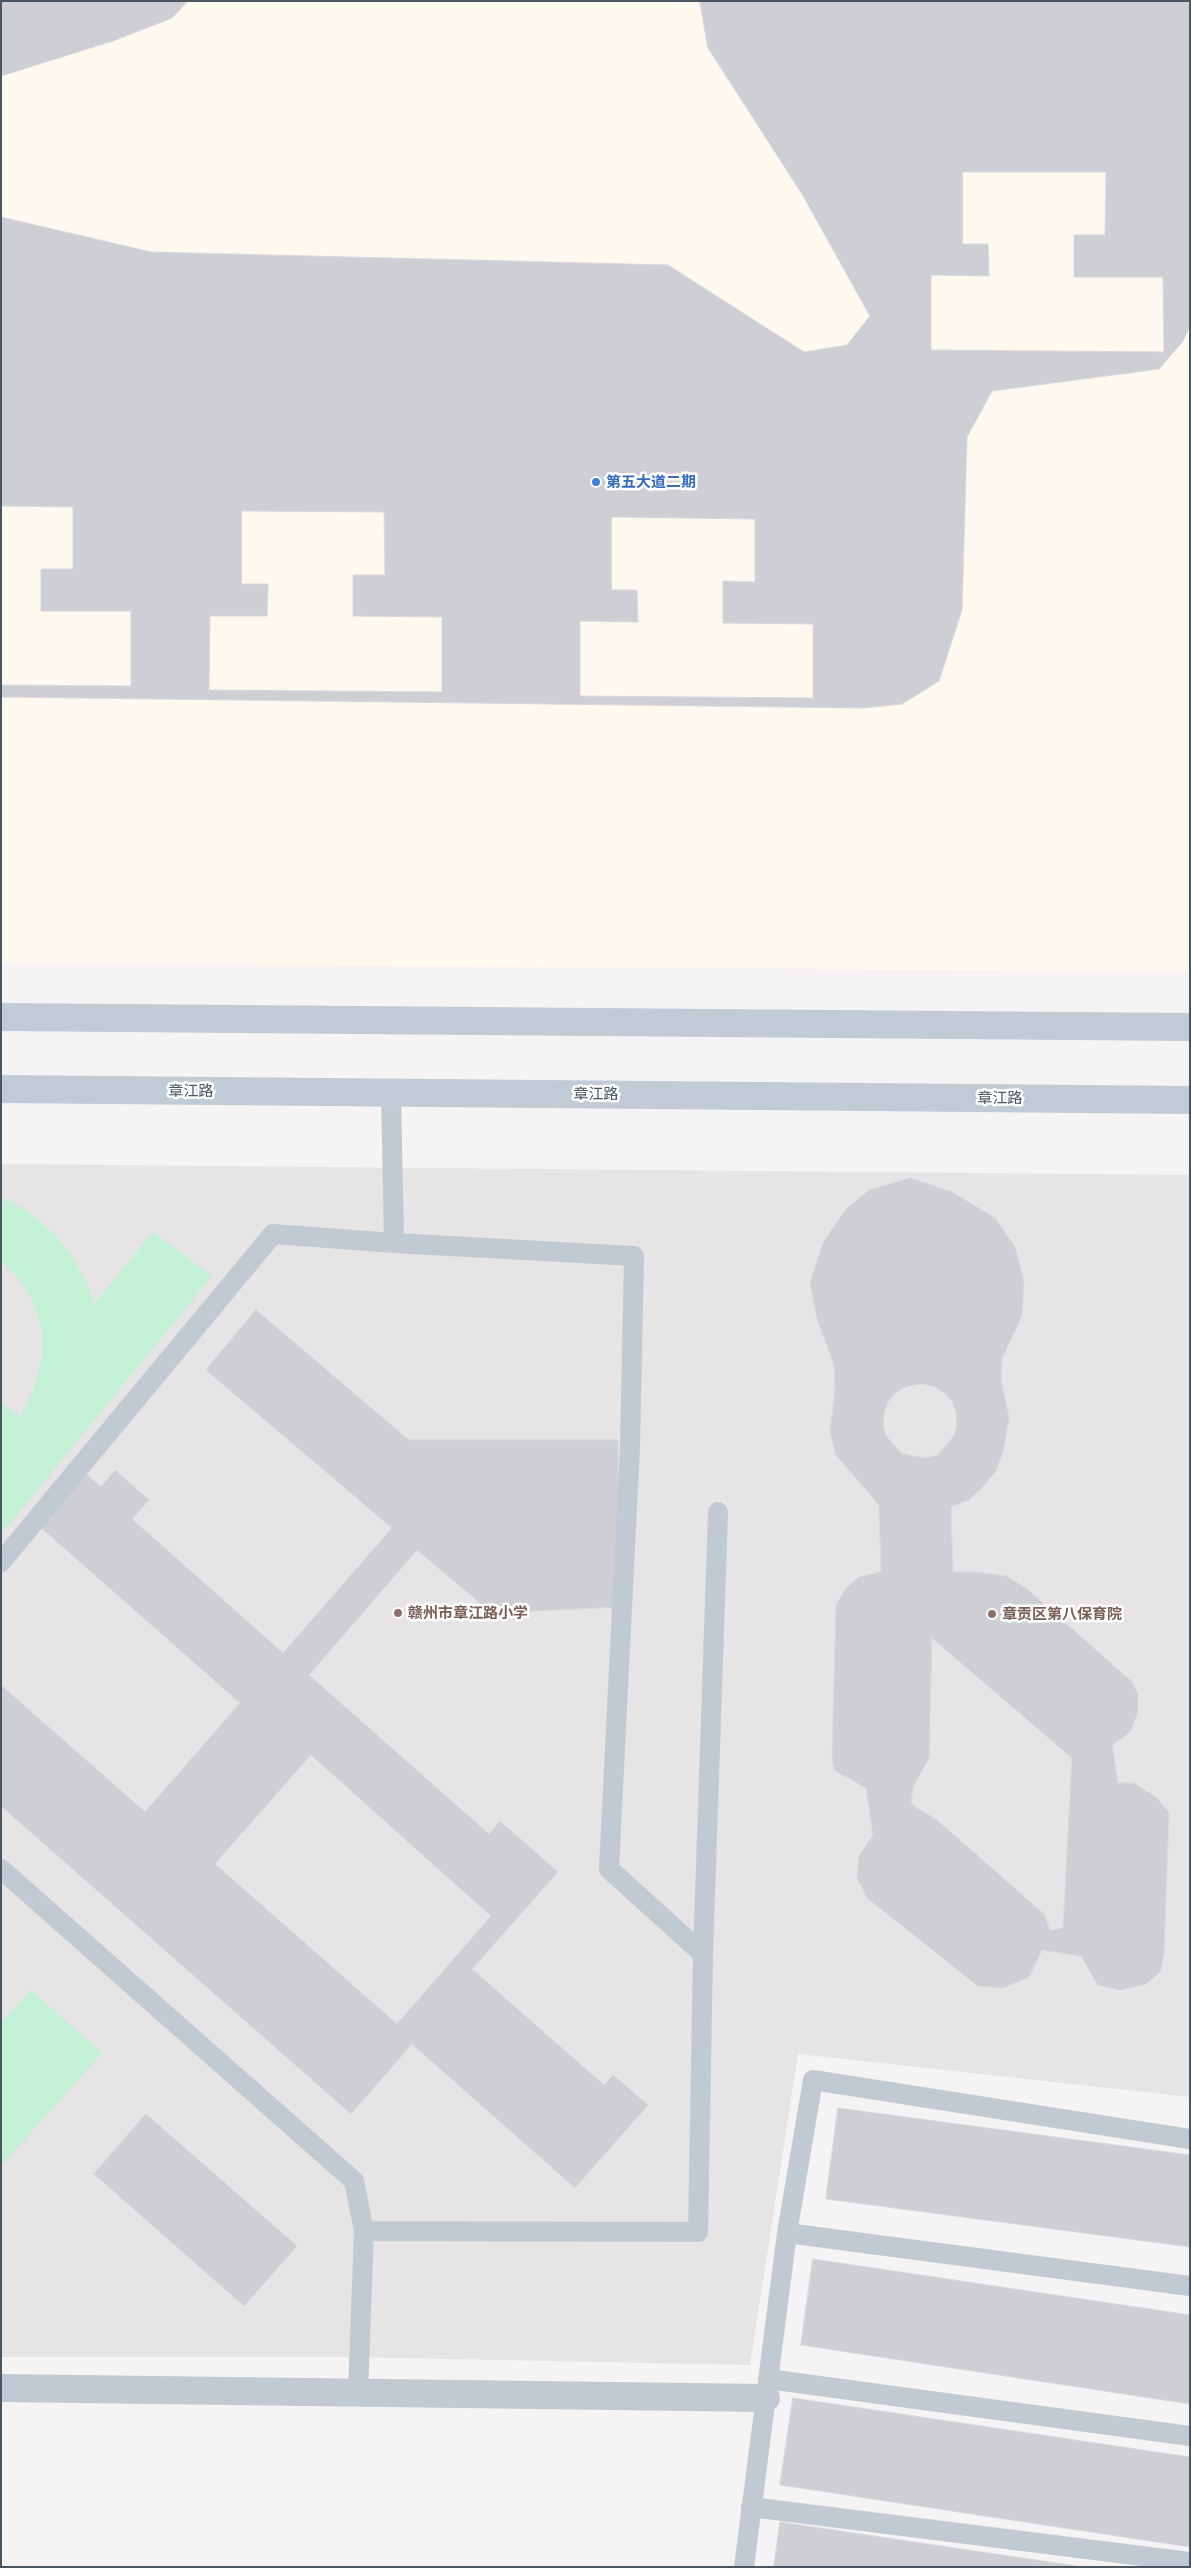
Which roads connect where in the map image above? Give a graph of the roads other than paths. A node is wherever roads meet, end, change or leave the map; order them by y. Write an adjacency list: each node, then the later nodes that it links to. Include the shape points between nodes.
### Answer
1 (1, 1017): 2 (main road)
2 (1190, 1027)
3 (1, 1089): 4 (main road, 章江路)
4 (391, 1093): 5 (main road, 章江路); 6 (lane)
5 (1190, 1100)
6 (394, 1243): 8 (lane, via 273,1234); 10 (lane, via 634,1256 630,1448 610,1869)
7 (718, 1512): 10 (lane)
8 (1, 1562)
9 (1, 1869): 12 (lane, via 354,2181)
10 (703, 1954): 12 (lane, via 698,2232)
11 (1190, 2139): 13 (lane, via 813,2080)
12 (364, 2231): 17 (lane)
13 (787, 2234): 14 (lane); 16 (lane)
14 (1190, 2286)
15 (1, 2388): 17 (street)
16 (767, 2388): 17 (street); 18 (lane); 19 (lane)
17 (358, 2393)
18 (1190, 2436)
19 (751, 2507): 20 (lane); 21 (lane)
20 (1190, 2562)
21 (744, 2567)

